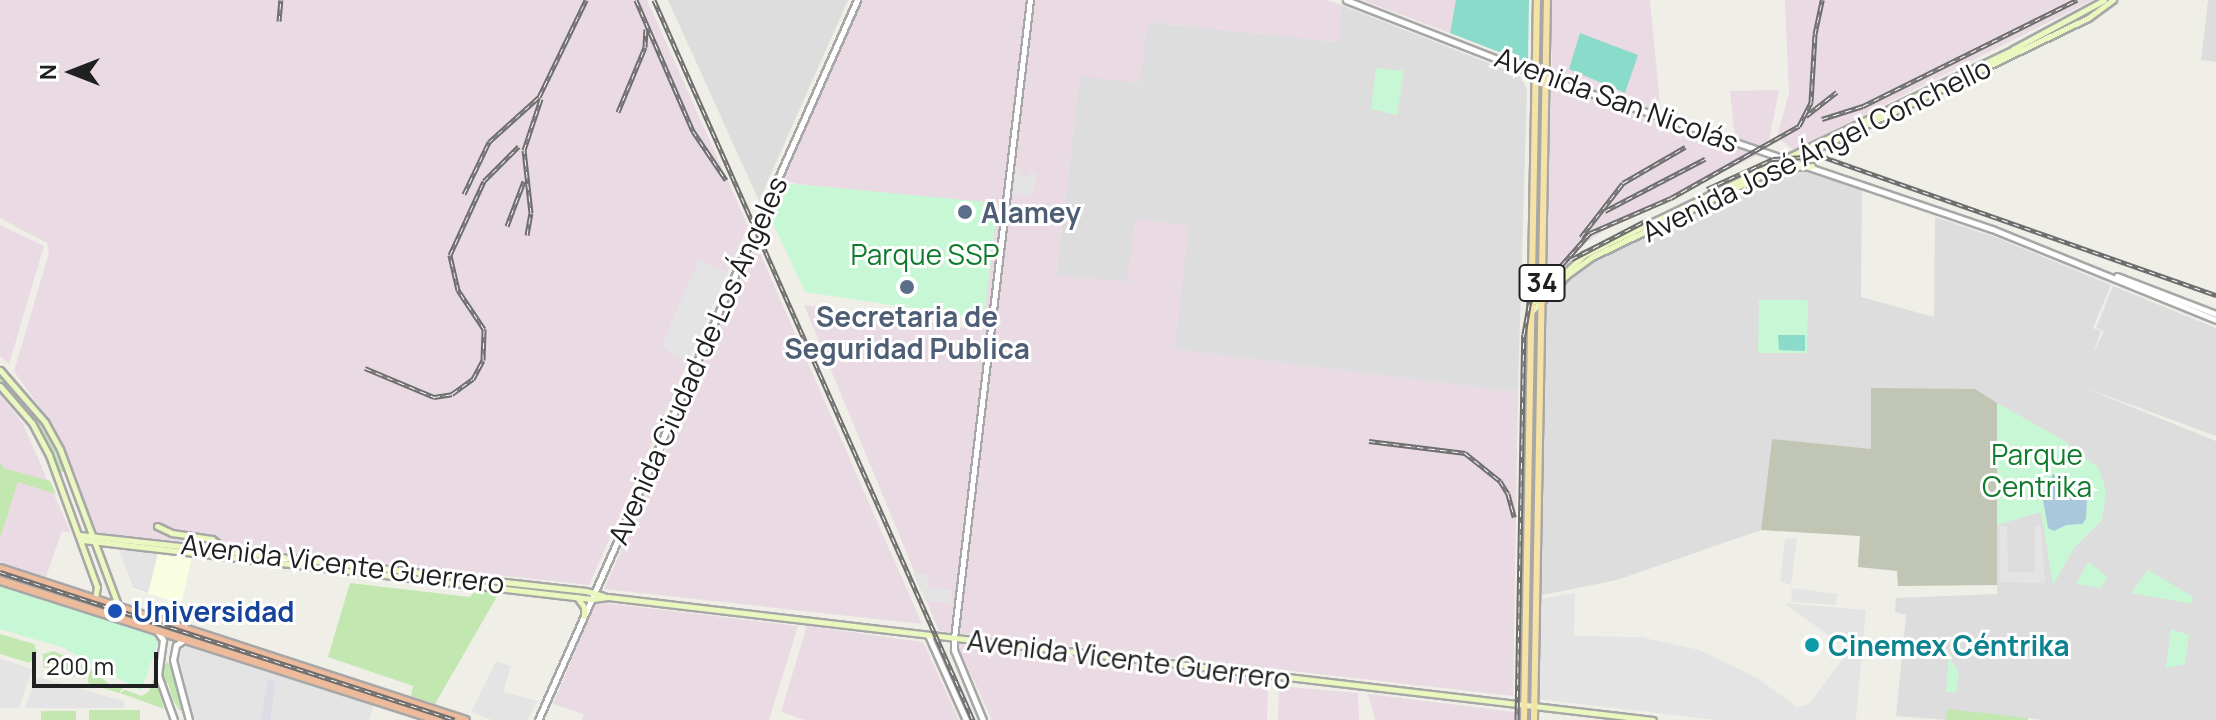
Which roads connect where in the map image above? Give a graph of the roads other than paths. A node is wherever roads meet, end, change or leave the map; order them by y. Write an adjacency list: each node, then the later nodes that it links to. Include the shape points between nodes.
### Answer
1 (857, 0): 33 (street, Avenida Ciudad de Los Ángeles)
2 (1030, 0): 41 (street)
3 (1346, 0): 8 (street, Avenida San Nicolás)
4 (1537, 0): 8 (main road, 34)
5 (1547, 0): 9 (main road, 34)
6 (2104, 0): 10 (main road, Avenida José Ángel Conchello)
7 (2113, 0): 11 (main road, Avenida José Ángel Conchello, via 2088,18)
8 (1536, 73): 9 (street, Avenida San Nicolás); 14 (main road, 34)
9 (1546, 78): 10 (street, Avenida San Nicolás); 15 (main road, 34)
10 (1786, 158): 11 (street, Avenida San Nicolás); 16 (main road, Avenida José Ángel Conchello, via 1584,255)
11 (1794, 160): 12 (street, Avenida San Nicolás); 13 (main road, Avenida José Ángel Conchello)
12 (1812, 166): 13 (main road); 19 (street, Avenida San Nicolás)
13 (1773, 169): 17 (main road, Avenida José Ángel Conchello, via 1584,262)
14 (1532, 237): 15 (main road); 18 (main road, 34)
15 (1544, 238): 16 (main road, 34)
16 (1541, 296): 17 (main road, 34); 18 (main road, Avenida José Ángel Conchello)
17 (1541, 305): 18 (main road, Avenida José Ángel Conchello); 20 (main road, 34)
18 (1530, 308): 21 (main road, 34)
19 (2216, 317)
20 (1541, 346): 21 (main road); 48 (main road, 34)
21 (1529, 348): 47 (main road, 34)
22 (0, 370): 26 (main road, via 52,434)
23 (0, 386): 25 (main road, via 42,439)
24 (157, 526): 27 (main road, via 212,539)
25 (81, 537): 26 (main road, Avenida Vicente Guerrero); 32 (main road)
26 (94, 538): 27 (main road, Avenida Vicente Guerrero); 30 (main road); 34 (main road, Avenida Vicente Guerrero)
27 (223, 549): 33 (main road, Avenida Vicente Guerrero)
28 (0, 568): 31 (highway)
29 (0, 580): 36 (highway)
30 (109, 582): 32 (main road); 37 (main road)
31 (46, 584): 36 (highway); 46 (highway)
32 (97, 587): 35 (main road)
33 (593, 595): 34 (main road, Avenida Vicente Guerrero); 38 (street, Avenida Ciudad de Los Ángeles); 40 (main road, Avenida Vicente Guerrero)
34 (577, 597): 38 (main road)
35 (95, 598)
36 (63, 599): 39 (highway)
37 (118, 605)
38 (584, 616): 53 (street, Avenida Ciudad de Los Ángeles)
39 (151, 628): 42 (highway); 43 (street, via 163,637)
40 (928, 635): 41 (main road, Avenida Vicente Guerrero); 54 (street)
41 (954, 638): 47 (main road, Avenida Vicente Guerrero); 55 (street, via 954,650)
42 (187, 639): 44 (street, via 176,645); 45 (highway)
43 (158, 662): 44 (street); 49 (street, via 161,691)
44 (173, 662): 50 (street)
45 (317, 681): 46 (highway); 51 (highway)
46 (351, 683): 52 (highway)
47 (1524, 705): 48 (main road, Avenida Vicente Guerrero); 56 (main road, 34)
48 (1534, 706): 57 (main road, 34); 58 (main road, Avenida Vicente Guerrero)
49 (174, 720)
50 (189, 720)
51 (438, 720)
52 (465, 720)
53 (538, 720)
54 (966, 720)
55 (983, 720)
56 (1524, 720)
57 (1534, 720)
58 (1653, 720)

